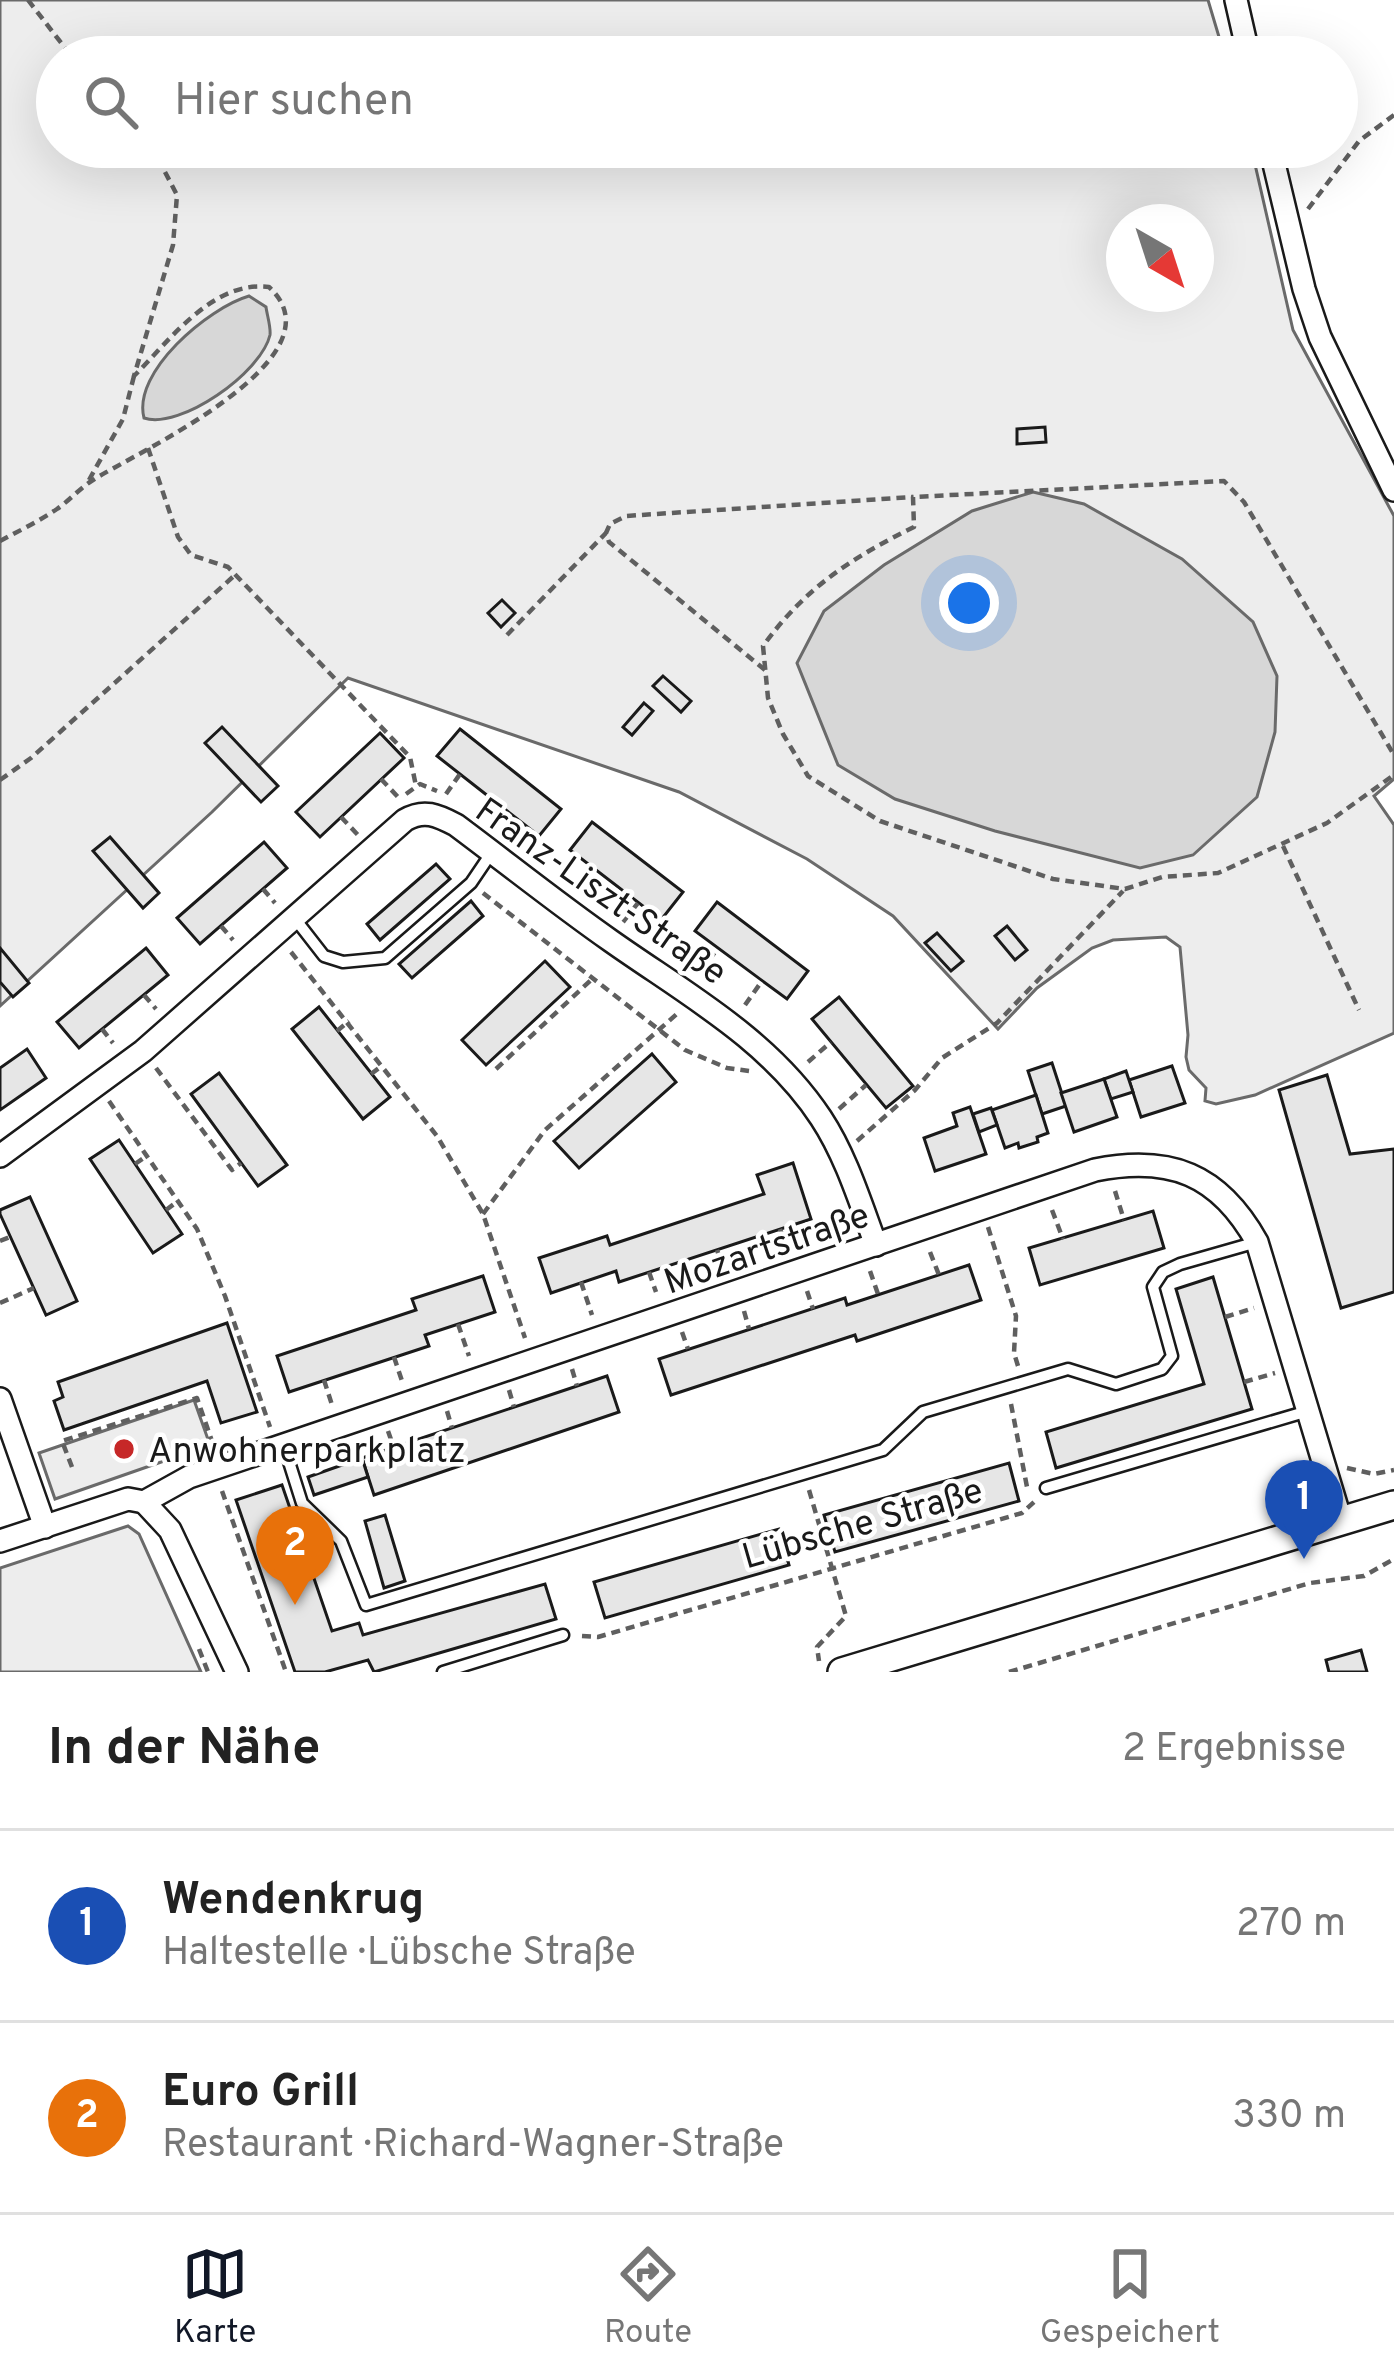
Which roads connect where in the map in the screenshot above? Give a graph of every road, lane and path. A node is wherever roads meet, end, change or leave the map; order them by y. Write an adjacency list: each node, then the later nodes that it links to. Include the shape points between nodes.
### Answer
1 (28, 0): 3 (path)
2 (1236, 0): 4 (street)
3 (55, 36)
4 (1244, 36)
5 (1394, 116): 6 (path)
6 (1358, 142)
7 (163, 168): 11 (path, via 177,195 169,263)
8 (1275, 168): 10 (street)
9 (1339, 168): 10 (path)
10 (1290, 232): 14 (street, via 1320,337)
11 (134, 376): 12 (path, via 216,299 253,285 279,296 282,341 272,360); 13 (path, via 123,418)
12 (148, 448): 13 (path); 18 (path, via 178,537 191,555)
13 (87, 483): 17 (path)
14 (1394, 490)
15 (913, 497): 16 (path, via 626,516); 20 (path, via 914,526 850,559 788,612 763,646); 21 (path, via 1224,482 1244,502)
16 (606, 533): 19 (path); 20 (path)
17 (0, 542)
18 (235, 575): 25 (path); 26 (path, via 410,758)
19 (507, 635)
20 (766, 670): 35 (path, via 768,698 808,776 880,821 1053,879)
21 (1394, 755)
22 (460, 774): 26 (path, via 445,797)
23 (1393, 778): 31 (path)
24 (381, 779): 26 (path, via 399,799)
25 (0, 780)
26 (416, 786)
27 (341, 817): 29 (path, via 358,835)
28 (517, 819): 30 (path)
29 (372, 823)
30 (497, 845): 33 (lane); 38 (street, Franz-Liszt-Straße, via 418,812); 46 (street, Franz-Liszt-Straße, via 610,940)
31 (1282, 846): 35 (path, via 1218,873); 49 (path)
32 (594, 868): 36 (path)
33 (471, 883): 38 (lane, via 385,958 324,956); 44 (path)
34 (263, 889): 38 (path)
35 (1125, 889): 77 (path, via 997,1023 942,1058)
36 (576, 890)
37 (638, 903): 39 (path)
38 (287, 913): 41 (street, Franz-Liszt-Straße)
39 (622, 924)
40 (221, 926): 42 (path)
41 (278, 936): 52 (path); 60 (street, Franz-Liszt-Straße)
42 (236, 943)
43 (718, 948): 46 (path)
44 (592, 979): 50 (path); 56 (path)
45 (762, 981): 51 (path, via 742,1009)
46 (696, 987): 56 (path); 65 (street, Franz-Liszt-Straße)
47 (144, 994): 53 (path, via 158,1011)
48 (548, 1006): 50 (path)
49 (1358, 1010)
50 (556, 1014): 61 (path)
51 (752, 1018)
52 (349, 1021): 55 (path); 62 (path)
53 (144, 1023)
54 (102, 1029): 58 (path)
55 (337, 1031)
56 (658, 1031): 63 (path); 65 (path, via 727,1068)
57 (830, 1042): 65 (path)
58 (116, 1046)
59 (507, 1046): 61 (path)
60 (143, 1051): 69 (street, Franz-Liszt-Straße); 75 (path)
61 (514, 1053): 64 (path)
62 (383, 1065): 66 (path); 86 (path)
63 (618, 1067): 67 (path); 71 (path)
64 (496, 1069)
65 (793, 1071): 96 (street, Franz-Liszt-Straße, via 835,1142)
66 (371, 1074)
67 (627, 1076)
68 (866, 1085): 72 (path)
69 (98, 1087): 78 (path); 79 (street, Franz-Liszt-Straße)
70 (828, 1101): 72 (path)
71 (571, 1108): 74 (path); 86 (path)
72 (836, 1112): 76 (path)
73 (208, 1117): 75 (path)
74 (580, 1118)
75 (198, 1124): 80 (path, via 232,1170)
76 (844, 1125)
77 (853, 1144)
78 (148, 1154): 81 (path); 83 (path)
79 (0, 1156)
80 (242, 1163)
81 (135, 1164)
82 (1126, 1185): 87 (path, via 1113,1187)
83 (178, 1201): 85 (path); 135 (path, via 225,1296)
84 (1066, 1201): 91 (path, via 1051,1206)
85 (166, 1210)
86 (483, 1214): 115 (path)
87 (1124, 1220)
88 (988, 1227): 122 (path, via 1016,1316)
89 (780, 1229): 97 (path)
90 (10, 1237): 92 (path)
91 (1063, 1238)
92 (0, 1241)
93 (1257, 1242): 96 (street, Mozartstraße, via 1208,1184 1155,1164 1125,1164); 122 (lane, via 1163,1272 1153,1287 1172,1356 1162,1369 1116,1384 1068,1369); 131 (street, Mozartstraße)
94 (928, 1246): 99 (path)
95 (717, 1250): 100 (path)
96 (872, 1255): 104 (path); 135 (street, Mozartstraße)
97 (790, 1261)
98 (650, 1273): 106 (path)
99 (939, 1275)
100 (728, 1281)
101 (581, 1282): 112 (path)
102 (34, 1288): 105 (path)
103 (806, 1288): 109 (path)
104 (878, 1294)
105 (0, 1303)
106 (660, 1304)
107 (743, 1308): 114 (path)
108 (1254, 1308): 110 (path)
109 (813, 1309)
110 (1225, 1317)
111 (458, 1324): 119 (path)
112 (596, 1326)
113 (681, 1329): 116 (path)
114 (749, 1329)
115 (529, 1349)
116 (688, 1349)
117 (394, 1357): 127 (path)
118 (571, 1366): 124 (path)
119 (472, 1367)
120 (1274, 1373): 123 (path)
121 (324, 1381): 132 (path)
122 (1022, 1382): 126 (lane)
123 (1244, 1382)
124 (577, 1386)
125 (508, 1387): 129 (path)
126 (1007, 1387): 141 (lane, via 923,1412 883,1450); 145 (path)
127 (405, 1389)
128 (0, 1399): 147 (street)
129 (514, 1407)
130 (446, 1408): 134 (path)
131 (1308, 1411): 142 (lane); 146 (street, Mozartstraße)
132 (335, 1413)
133 (386, 1428): 136 (path)
134 (452, 1428)
135 (278, 1440): 137 (street, Mozartstraße); 141 (lane, via 302,1503 341,1540 366,1605)
136 (394, 1448)
137 (215, 1461): 139 (path, via 197,1397 62,1441); 143 (street, Mozartstraße); 155 (path)
138 (1341, 1466): 140 (path)
139 (72, 1467)
140 (1394, 1470)
141 (804, 1474): 150 (path)
142 (1046, 1488): 145 (path, Lübsche Straße)
143 (144, 1502): 147 (street, Mozartstraße, via 128,1499); 154 (street, via 170,1530)
144 (1394, 1504): 146 (street)
145 (1031, 1505): 150 (path, Lübsche Straße)
146 (1341, 1521): 158 (street)
147 (45, 1527): 148 (street, Mozartstraße)
148 (0, 1541)
149 (1394, 1559): 159 (path, via 1364,1576 1310,1582)
150 (831, 1567): 151 (path, Lübsche Straße, via 598,1637); 157 (path, via 845,1616 817,1648)
151 (563, 1635): 156 (lane)
152 (195, 1641): 153 (path)
153 (208, 1672)
154 (237, 1672)
155 (286, 1672)
156 (443, 1672)
157 (822, 1672)
158 (842, 1672)
159 (1009, 1672)

